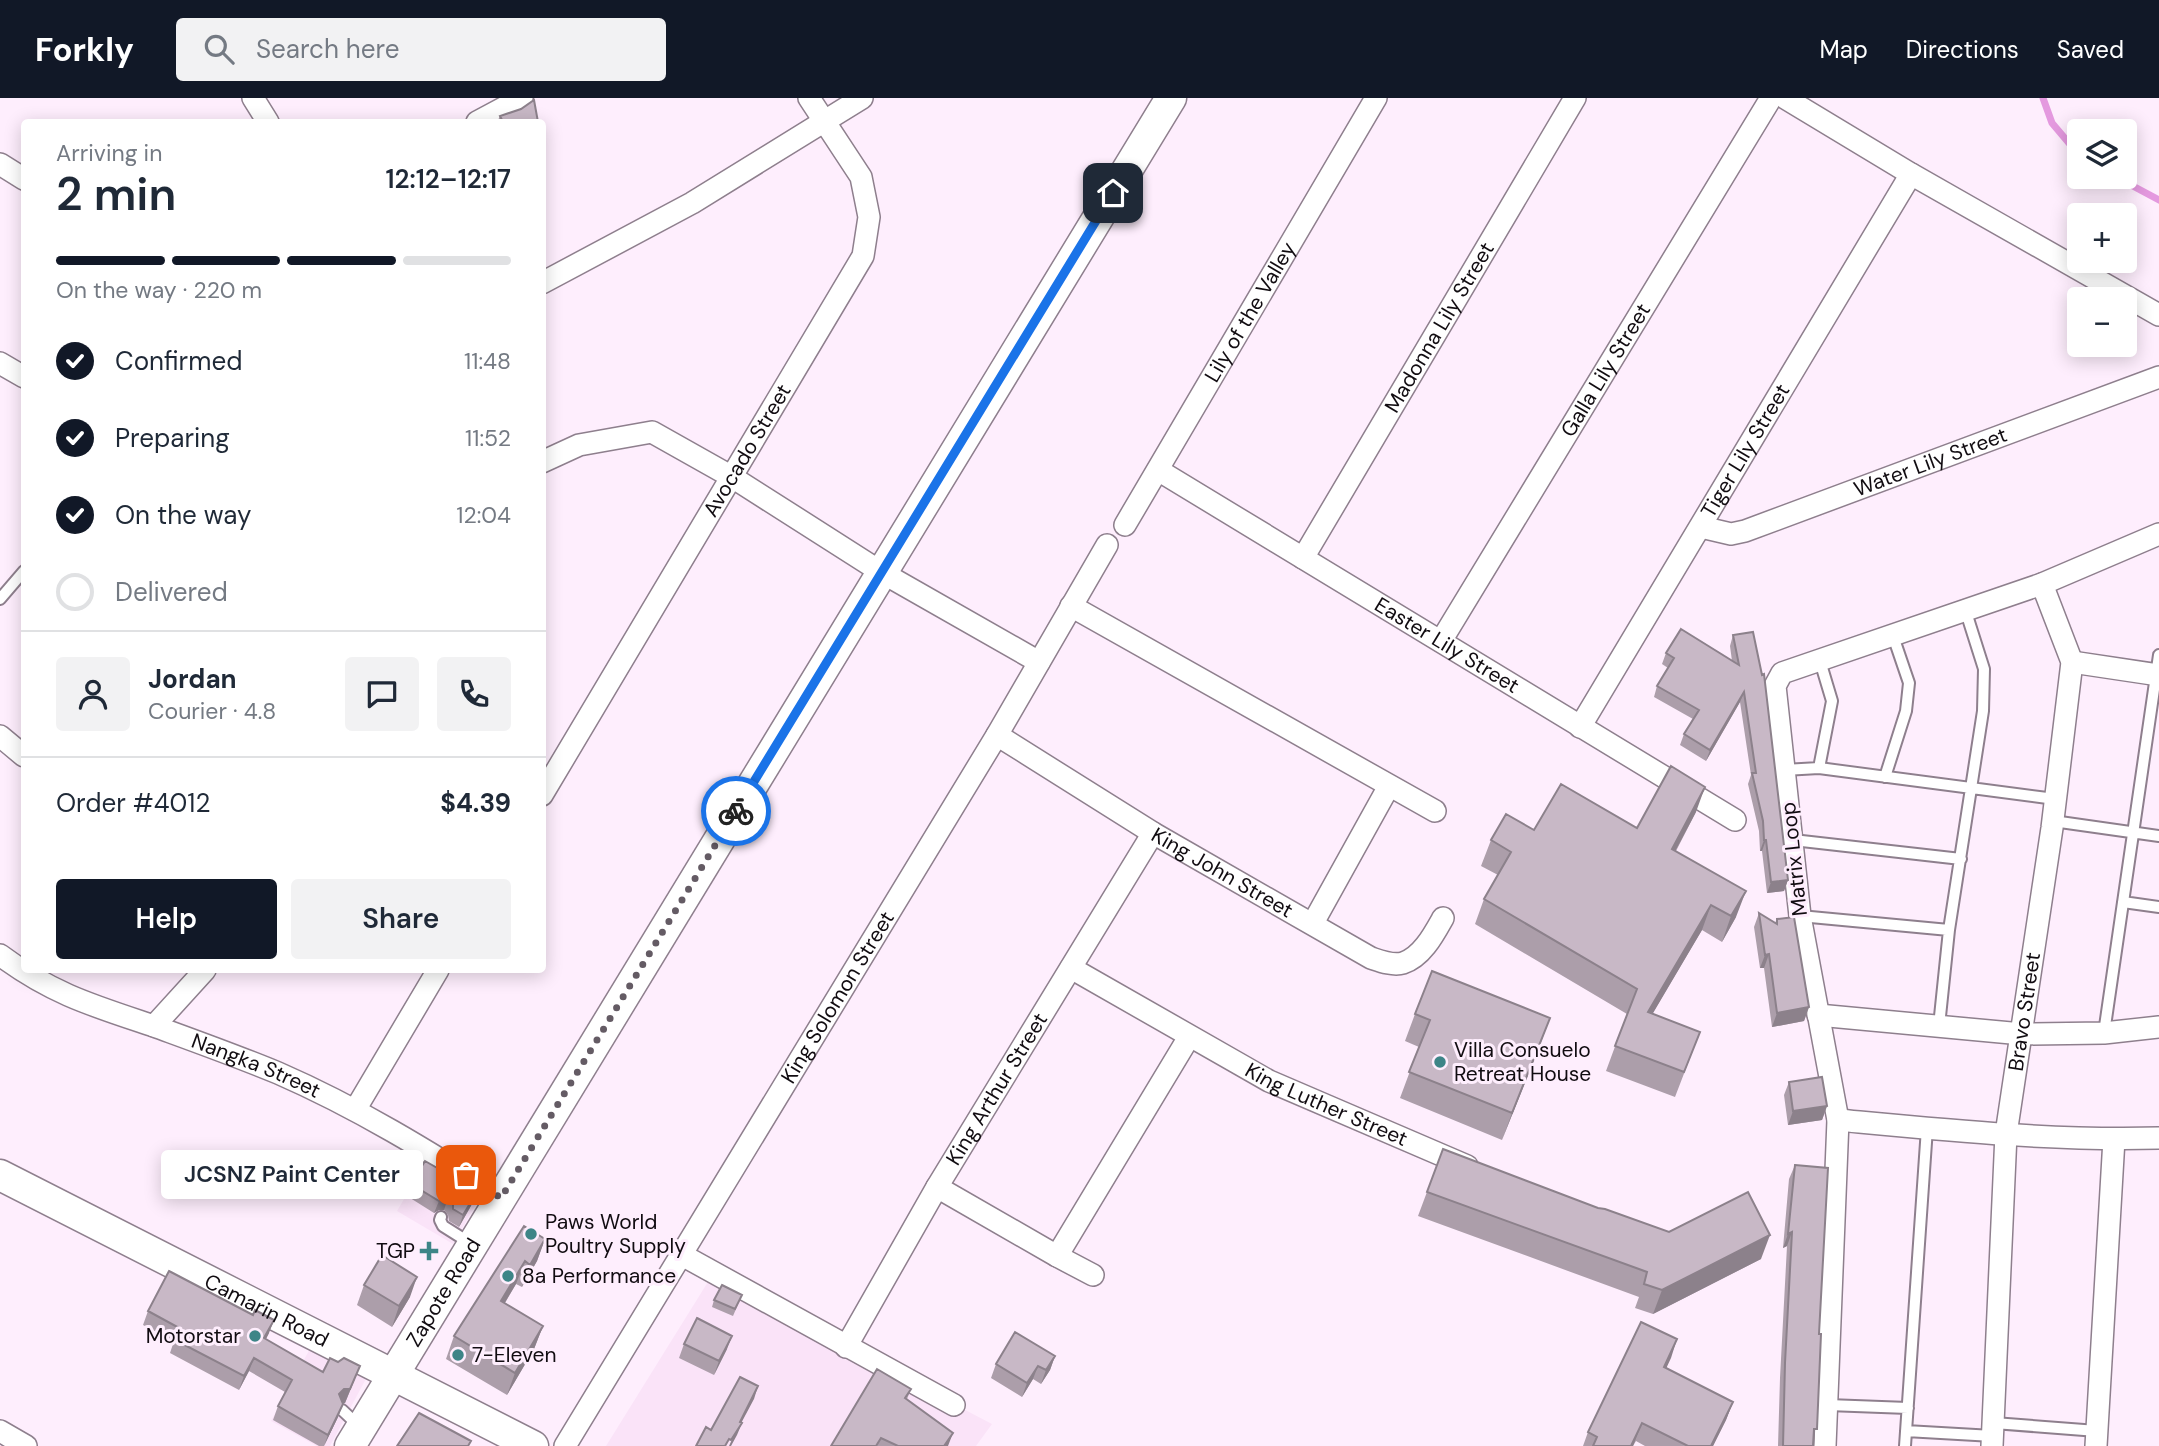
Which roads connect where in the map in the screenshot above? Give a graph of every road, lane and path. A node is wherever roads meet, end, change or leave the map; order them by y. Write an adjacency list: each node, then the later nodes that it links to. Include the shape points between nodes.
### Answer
1 (253, 98): 10 (street)
2 (522, 98): 11 (street)
3 (809, 98): 12 (street, Avocado Street)
4 (862, 98): 12 (street)
5 (1171, 98): 29 (main road, Zapote Road)
6 (1376, 98): 22 (street, Lily of the Valley)
7 (1575, 98): 28 (street, Madonna Lily Street)
8 (1771, 98): 36 (street, Galla Lily Street)
9 (1785, 98): 14 (street)
10 (266, 119)
11 (483, 119)
12 (825, 120): 16 (street, via 692,203); 23 (street, Avocado Street, via 861,177 869,217 863,256)
13 (0, 164): 15 (street)
14 (1911, 174): 17 (street); 25 (street, Tiger Lily Street)
15 (21, 177)
16 (546, 281)
17 (2159, 315)
18 (0, 363): 19 (street)
19 (21, 375)
20 (2159, 377): 25 (street, Water Lily Street, via 1745,531 1731,534)
21 (546, 460): 23 (street, via 579,445 652,432)
22 (1157, 470): 24 (street, Lily of the Valley); 28 (street, Easter Lily Street)
23 (732, 477): 29 (street); 51 (street, Avocado Street)
24 (1125, 525)
25 (1701, 527): 41 (street, Tiger Lily Street)
26 (2159, 534): 31 (street, Matrix Loop)
27 (1107, 545): 33 (street, King Solomon Street)
28 (1303, 558): 36 (street, Easter Lily Street)
29 (881, 572): 38 (street); 90 (main road, Zapote Road)
30 (21, 574): 32 (lane)
31 (2042, 584): 34 (street, Matrix Loop); 39 (street, Bravo Street)
32 (0, 598)
33 (1071, 606): 38 (street, King Solomon Street); 50 (street)
34 (1965, 609): 35 (street, Matrix Loop); 52 (lane, via 1984,669)
35 (1893, 636): 37 (street, Matrix Loop); 49 (lane, via 1909,683 1906,711)
36 (1441, 641): 41 (street, Easter Lily Street)
37 (1820, 661): 47 (lane, via 1832,701); 48 (street, Matrix Loop, via 1782,673 1775,686)
38 (1039, 662): 42 (street, King Solomon Street)
39 (2072, 662): 40 (street); 53 (street, Bravo Street)
40 (2158, 668): 45 (lane)
41 (1580, 727): 55 (street, Easter Lily Street)
42 (997, 735): 57 (street, King John Street); 93 (street, King Solomon Street)
43 (0, 736): 44 (street)
44 (21, 754)
45 (2145, 755): 46 (lane); 58 (lane)
46 (2159, 757)
47 (1819, 768): 48 (lane); 49 (lane)
48 (1784, 770): 60 (street, Matrix Loop)
49 (1885, 777): 52 (lane)
50 (1389, 786): 54 (street); 66 (street)
51 (546, 788)
52 (1972, 788): 53 (lane); 61 (lane)
53 (2055, 799): 56 (street, Bravo Street)
54 (1435, 811)
55 (1735, 820)
56 (2053, 821): 58 (lane); 79 (street, Bravo Street)
57 (1153, 833): 66 (street, King John Street); 69 (street, King Arthur Street)
58 (2133, 833): 59 (lane); 62 (lane)
59 (2159, 836)
60 (1793, 840): 61 (lane); 64 (street, Matrix Loop)
61 (1961, 859): 67 (lane)
62 (2123, 902): 63 (lane); 78 (lane)
63 (2159, 907)
64 (1800, 916): 67 (lane); 74 (street, Matrix Loop)
65 (1444, 918): 66 (street, King John Street, via 1418,954 1403,963 1371,958)
66 (1313, 923)
67 (1949, 930): 76 (lane)
68 (0, 956): 70 (street, Nangka Street)
69 (1070, 968): 80 (street, King Luther Street); 89 (street, King Arthur Street)
70 (21, 970)
71 (26, 973): 75 (street, Nangka Street, via 73,999)
72 (202, 973): 75 (street)
73 (436, 973): 81 (street)
74 (1818, 1014): 76 (street); 82 (street, Matrix Loop)
75 (154, 1026): 81 (street, Nangka Street, via 278,1073)
76 (1939, 1026): 79 (street)
77 (2159, 1027): 78 (street)
78 (2104, 1033): 79 (street)
79 (2022, 1034): 84 (street, Bravo Street)
80 (1189, 1037): 87 (street, King Luther Street, via 1269,1082); 94 (street)
81 (355, 1110): 90 (street, Nangka Street)
82 (1838, 1120): 83 (street); 99 (street, Matrix Loop)
83 (1927, 1128): 84 (street); 100 (lane)
84 (2006, 1134): 86 (street); 104 (street, Bravo Street)
85 (2159, 1138): 86 (street)
86 (2113, 1139): 105 (street)
87 (1482, 1172)
88 (0, 1175): 97 (main road, Camarin Road, via 338,1352)
89 (937, 1187): 94 (street); 96 (street, King Arthur Street)
90 (501, 1198): 92 (main road, Zapote Road)
91 (441, 1217): 92 (lane, via 443,1226)
92 (473, 1245): 97 (main road, Zapote Road)
93 (682, 1255): 96 (street); 108 (street, King Solomon Street)
94 (1057, 1256): 95 (street)
95 (1093, 1275)
96 (846, 1347): 98 (street)
97 (393, 1375): 101 (main road, Zapote Road); 107 (main road, Camarin Road)
98 (954, 1405)
99 (1828, 1405): 100 (lane); 109 (street, Matrix Loop)
100 (1908, 1408): 103 (lane)
101 (351, 1428)
102 (0, 1431): 106 (street)
103 (1906, 1431): 104 (lane); 110 (lane)
104 (1993, 1435): 105 (lane)
105 (2097, 1438)
106 (26, 1446)
107 (533, 1446)
108 (565, 1446)
109 (1825, 1446)
110 (1905, 1446)

